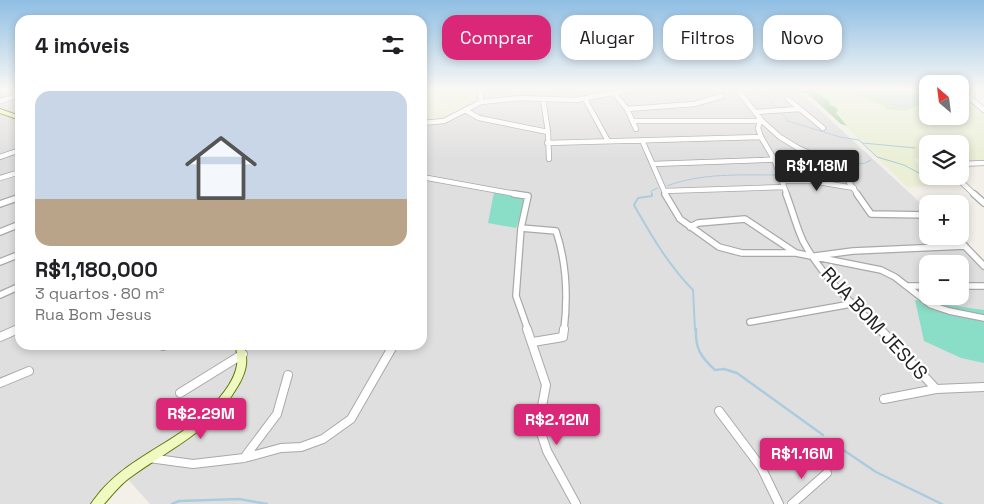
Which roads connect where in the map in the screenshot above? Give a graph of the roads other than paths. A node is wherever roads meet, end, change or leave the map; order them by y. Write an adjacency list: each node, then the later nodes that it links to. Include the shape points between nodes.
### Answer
1 (756, 112): 9 (street)
2 (460, 113): 10 (street, via 440,122)
3 (469, 113): 13 (street, via 479,118)
4 (545, 113): 13 (street)
5 (592, 113): 16 (street)
6 (629, 113): 8 (street)
7 (804, 113): 11 (street)
8 (633, 121): 9 (street); 12 (street)
9 (761, 121): 14 (street, RUA BOM JESUS, via 758,128); 20 (street, via 790,144)
10 (427, 123)
11 (823, 128)
12 (636, 129)
13 (548, 132): 17 (street)
14 (761, 137): 15 (street); 22 (street, RUA BOM JESUS)
15 (642, 140): 16 (street); 24 (street)
16 (608, 141): 17 (street)
17 (547, 143): 21 (street)
18 (15, 152): 19 (street)
19 (0, 157)
20 (821, 158): 22 (street); 32 (street, via 837,166)
21 (550, 159)
22 (774, 159): 24 (street); 29 (street, RUA BOM JESUS)
23 (984, 163): 25 (street)
24 (653, 164): 33 (street)
25 (969, 164)
26 (15, 174): 27 (street)
27 (0, 178)
28 (427, 178): 40 (street, via 528,196)
29 (782, 181): 31 (street, RUA BOM JESUS); 32 (street, via 812,181)
30 (965, 185): 35 (street)
31 (784, 187): 33 (street); 45 (street, RUA BOM JESUS, via 803,240)
32 (854, 188): 37 (street, via 870,214)
33 (664, 191): 39 (street, via 680,219)
34 (15, 199): 36 (street)
35 (984, 203)
36 (0, 204)
37 (919, 215)
38 (15, 226): 41 (street)
39 (690, 227): 43 (street, via 730,251); 43 (street, via 698,223 745,219)
40 (521, 228): 59 (street, via 516,296); 59 (street, via 556,231 566,278 562,337)
41 (0, 232)
42 (964, 246): 45 (street, via 847,251); 47 (street)
43 (796, 253): 45 (street)
44 (15, 256): 46 (street)
45 (813, 256): 48 (street, via 881,270); 54 (street, RUA BOM JESUS)
46 (0, 262)
47 (984, 266)
48 (907, 286): 49 (street); 55 (street, via 938,308)
49 (919, 286)
50 (969, 286): 51 (street)
51 (984, 286)
52 (15, 288): 53 (street)
53 (0, 295)
54 (851, 304): 56 (street); 67 (street, RUA BOM JESUS, via 892,339)
55 (984, 318)
56 (750, 322)
57 (15, 330): 58 (street)
58 (0, 337)
59 (533, 342): 75 (street, via 546,384 540,417 541,434)
60 (240, 350): 68 (street)
61 (241, 350): 71 (street, via 238,376 216,410 193,430)
62 (391, 350): 72 (street, via 347,423 311,445 281,448)
63 (29, 371): 65 (street)
64 (288, 375): 72 (street, via 271,424)
65 (0, 383)
66 (984, 387): 67 (street)
67 (936, 389): 69 (street)
68 (180, 393)
69 (884, 399)
70 (719, 411): 76 (street, via 768,477)
71 (149, 458): 72 (street, via 193,464); 74 (street, via 121,478)
72 (244, 458)
73 (827, 473): 77 (street)
74 (97, 504)
75 (576, 504)
76 (779, 504)
77 (792, 504)

